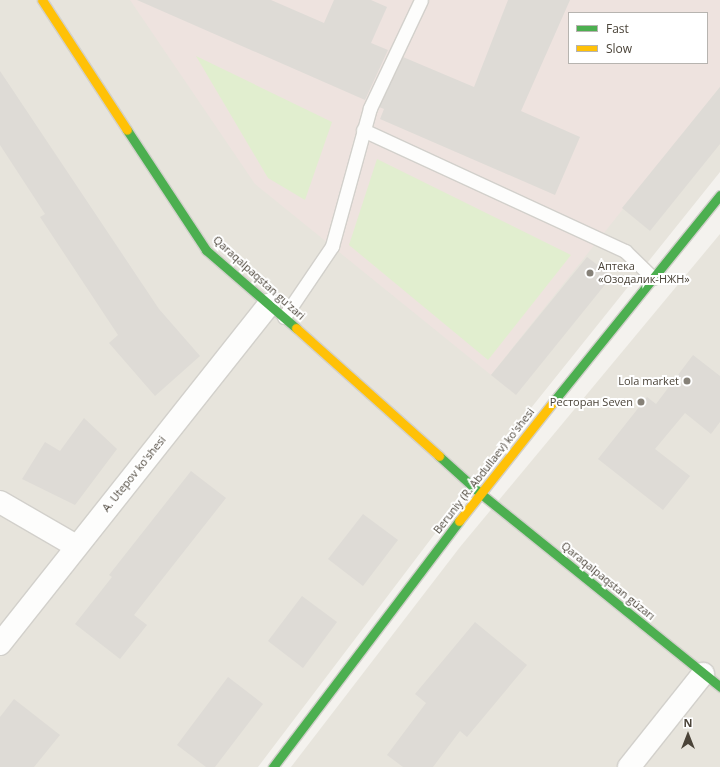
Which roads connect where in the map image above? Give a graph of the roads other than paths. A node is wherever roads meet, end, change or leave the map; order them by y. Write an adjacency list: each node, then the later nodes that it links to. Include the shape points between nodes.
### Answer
1 (42, 0): 6 (street, Qaraqalpaqstan gu'zari, via 206,250)
2 (421, 0): 3 (lane, via 370,108)
3 (363, 130): 5 (lane, via 625,252); 6 (lane, via 332,246)
4 (720, 195): 5 (street, Beruniy (R. Abdullaev) ko'shesi)
5 (653, 278): 7 (street, Beruniy (R. Abdullaev) ko'shesi)
6 (277, 311): 7 (street, Qaraqalpaqstan gu'zari); 9 (street, A. Utepov ko'shesi)
7 (480, 494): 11 (street, Qaraqalpaqstan gúzarı); 13 (street, Beruniy (R. Abdullaev) ko'shesi)
8 (0, 502): 9 (street)
9 (76, 546): 10 (street, A. Utepov ko'shesi)
10 (0, 644)
11 (703, 674): 12 (street, Qaraqalpaqstan gúzarı); 14 (street)
12 (720, 687)
13 (273, 767)
14 (628, 767)

